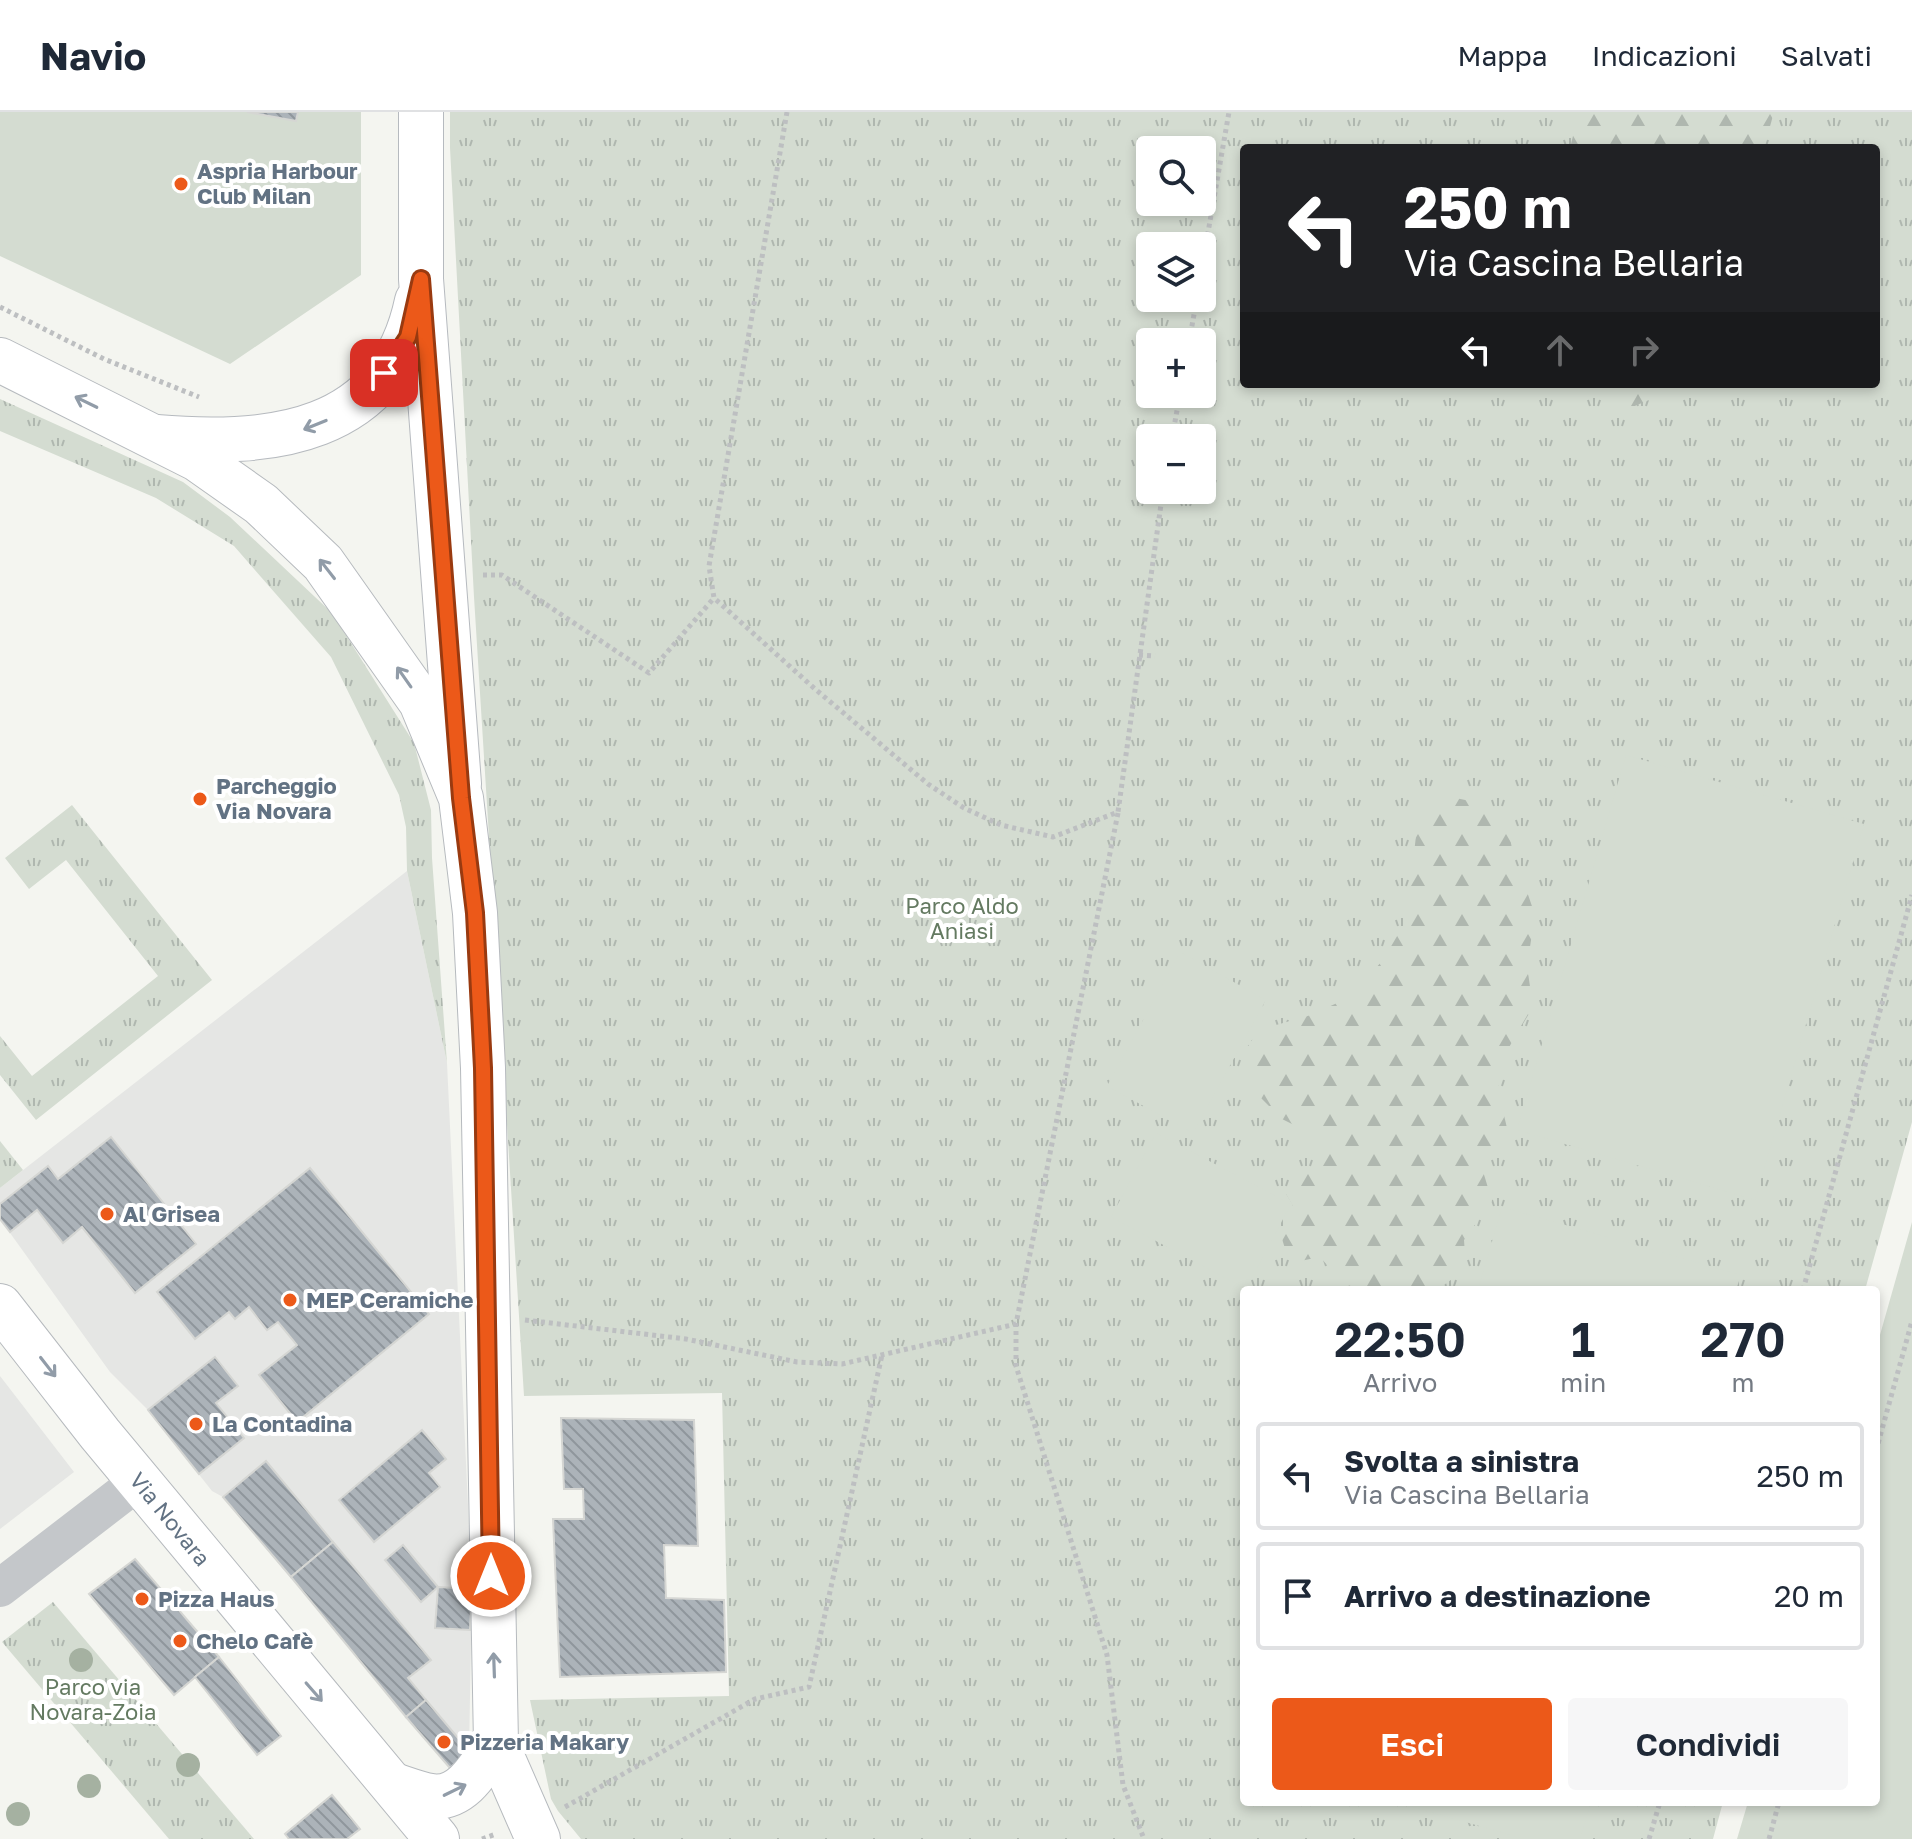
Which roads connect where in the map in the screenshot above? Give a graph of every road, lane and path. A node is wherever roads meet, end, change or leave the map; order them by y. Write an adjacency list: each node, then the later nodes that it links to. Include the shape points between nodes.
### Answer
1 (421, 112): 5 (main road)
2 (787, 112): 12 (path, via 709,566)
3 (1229, 112): 4 (path)
4 (1208, 232)
5 (421, 279): 9 (main road, one-way to 9, via 408,337 395,360 368,393 340,414 280,436 205,441); 15 (main road)
6 (0, 307): 8 (path, via 104,359)
7 (0, 360): 9 (main road, one-way to 7)
8 (207, 398)
9 (156, 437): 15 (main road, one-way to 9, via 421,702 323,563 261,504)
10 (1161, 504): 13 (path)
11 (475, 574): 12 (path, via 502,575 649,673)
12 (714, 598): 16 (path, via 928,784 964,808 1001,825 1053,837)
13 (1139, 655): 14 (path); 16 (path)
14 (1155, 656)
15 (461, 798): 27 (main road, one-way to 15, via 483,1068 475,913)
16 (1118, 812): 22 (path)
17 (1912, 895): 18 (path)
18 (1804, 1286)
19 (0, 1306): 25 (main road, Via Novara, one-way to 25)
20 (519, 1319): 23 (path, via 686,1339 797,1362 842,1364)
21 (1912, 1321): 24 (path)
22 (1016, 1324): 23 (path); 33 (path, via 1016,1366 1107,1655 1123,1785)
23 (882, 1355): 31 (path, via 809,1687 755,1699)
24 (1880, 1437)
25 (139, 1481): 26 (street); 28 (main road, Via Novara, one-way to 28)
26 (0, 1588)
27 (496, 1743): 28 (main road, one-way to 27, via 444,1796 468,1784); 31 (main road)
28 (394, 1785): 32 (main road, Via Novara)
29 (1659, 1806): 34 (path)
30 (1778, 1806): 35 (path)
31 (548, 1825)
32 (437, 1839)
33 (1144, 1839)
34 (1649, 1839)
35 (1769, 1839)

